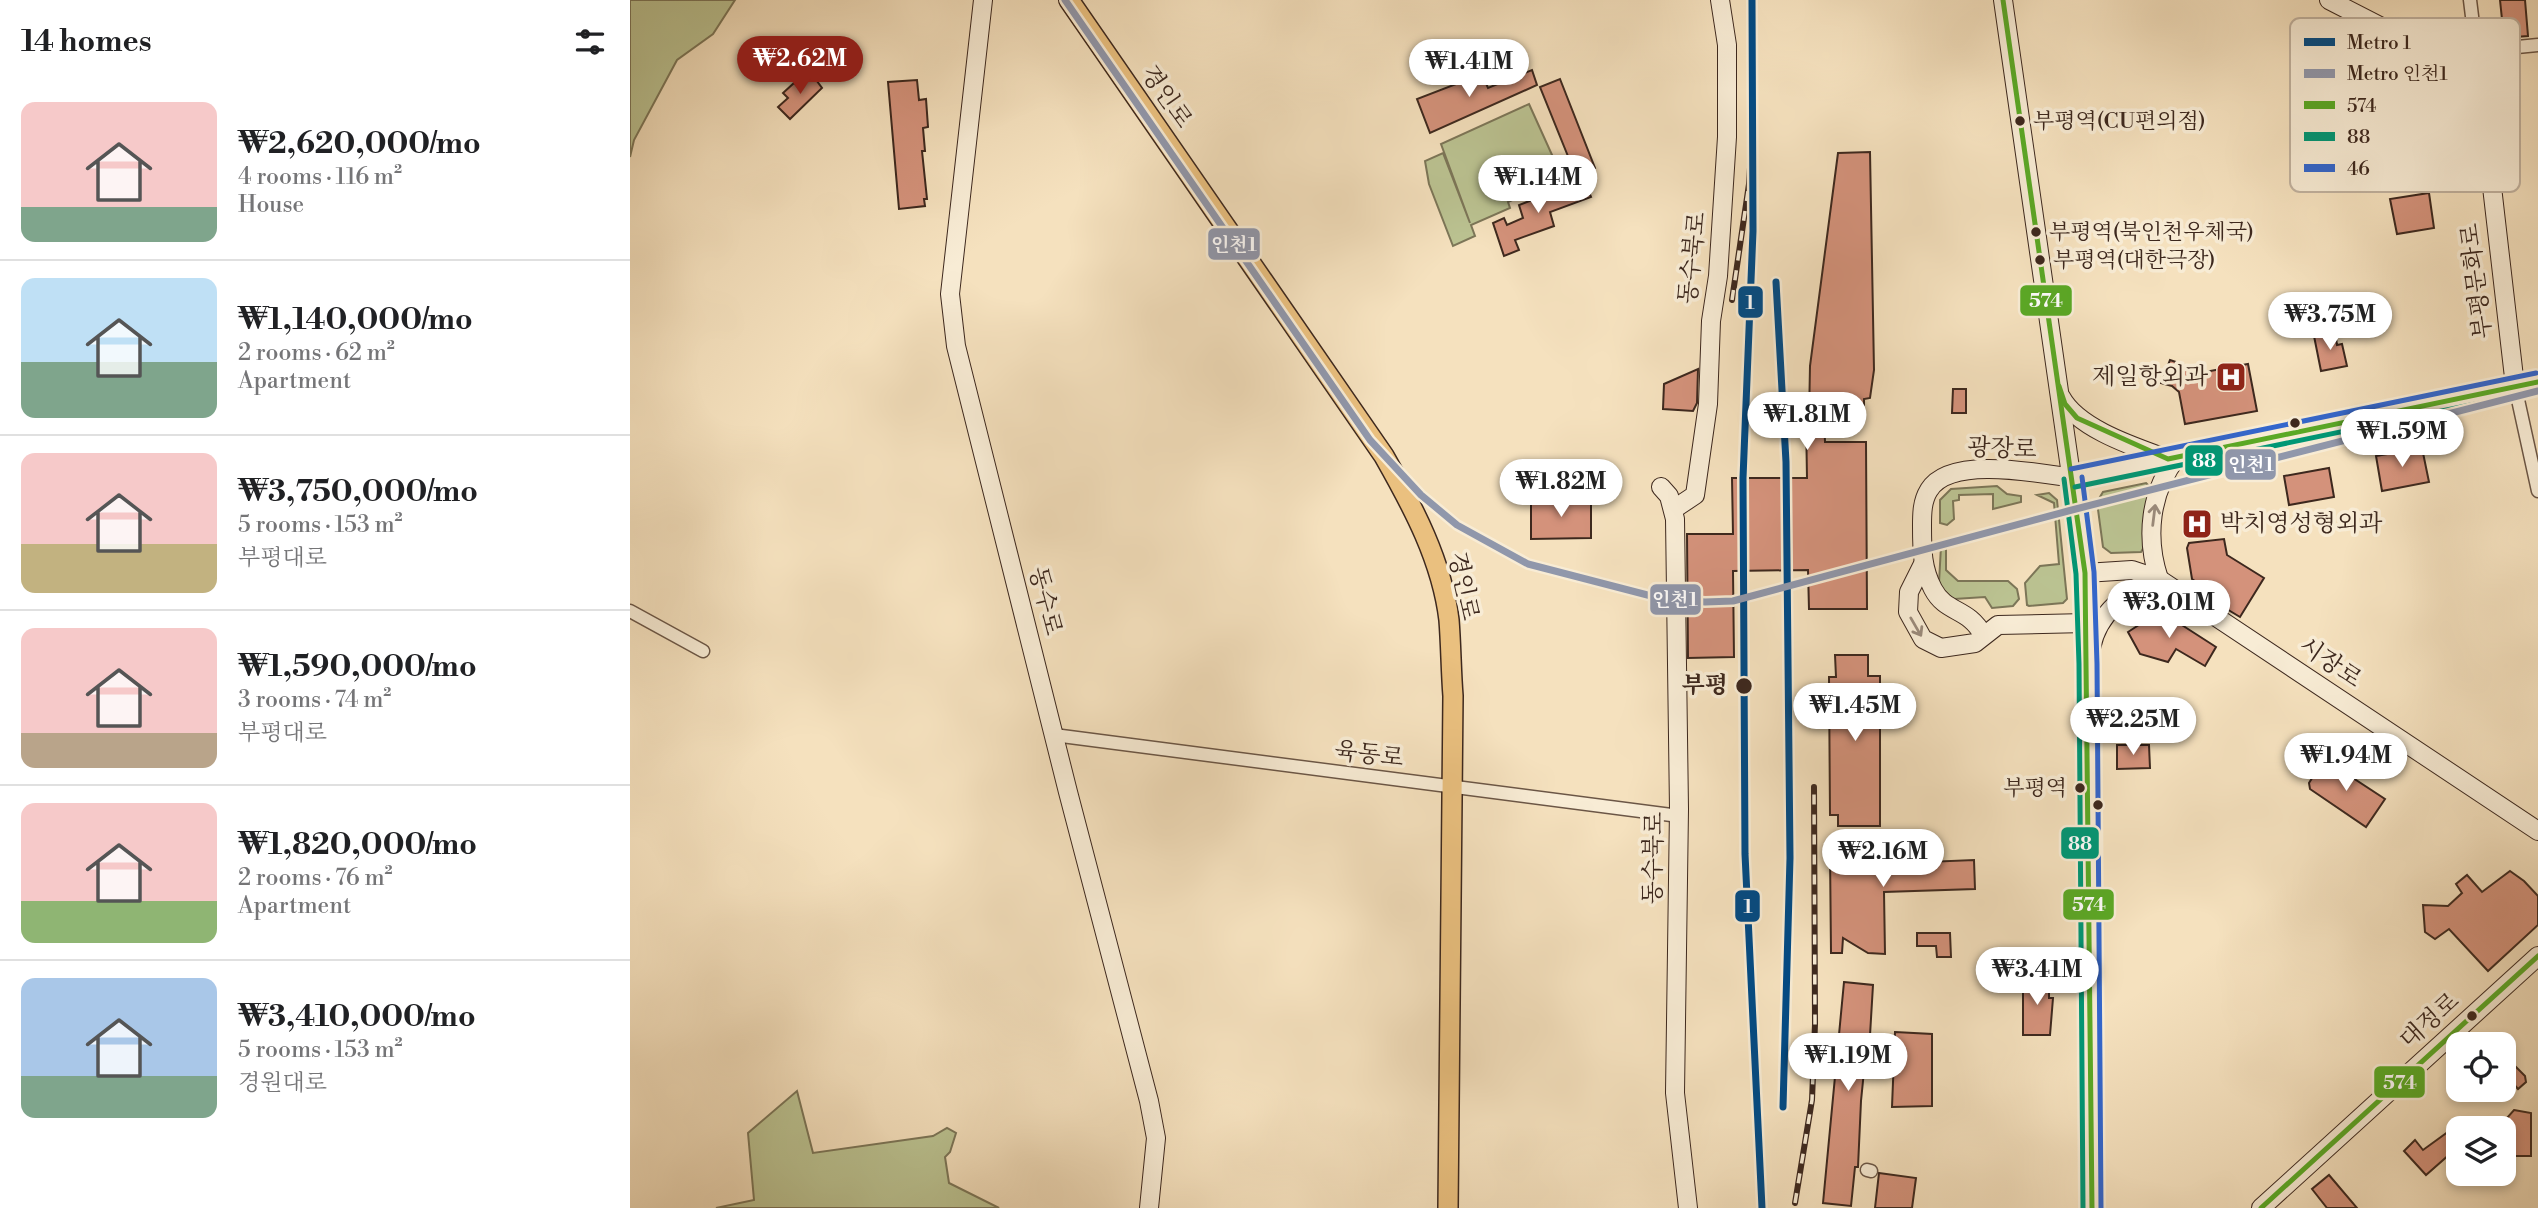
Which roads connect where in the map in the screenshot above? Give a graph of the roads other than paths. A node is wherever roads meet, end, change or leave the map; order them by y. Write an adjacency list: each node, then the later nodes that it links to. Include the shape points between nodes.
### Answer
1 (983, 0): 28 (street, 동수로, via 950,294 956,346)
2 (1069, 0): 29 (main road, 경인로, via 1380,451 1408,499 1433,555 1448,618)
3 (1720, 0): 19 (street, 동수북로, via 1727,45 1727,137 1708,404 1695,495)
4 (2003, 0): 14 (street)
5 (2329, 0): 7 (street)
6 (2470, 0): 8 (street)
7 (2363, 18)
8 (2472, 18)
9 (2538, 45): 10 (street)
10 (2520, 47)
11 (2493, 192): 13 (street, 부평문화로)
12 (2538, 382): 13 (street, 광장로)
13 (2515, 386): 15 (street, 광장로); 18 (street, 부평문화로)
14 (2060, 394): 15 (street, via 2070,411 2085,423); 16 (street)
15 (2172, 458): 16 (street, 광장로); 22 (street, one-way to 15, via 2151,549 2157,491)
16 (2073, 478): 20 (street, 광장로, via 1960,470 1938,479 1923,502); 21 (street)
17 (1661, 487): 19 (street, 동수북로)
18 (2538, 491)
19 (1674, 509): 30 (street, 동수북로)
20 (1923, 564): 25 (street, 광장로, via 1943,603 1972,618); 25 (street, 광장로, one-way to 25, via 1908,601 1908,612 1923,639 1941,648 1975,643)
21 (2085, 573): 22 (street, 시장로, via 2132,570); 24 (street)
22 (2159, 579): 27 (street, via 2142,585 2108,612 2093,641); 31 (street, 시장로)
23 (630, 611): 26 (street)
24 (2086, 623): 25 (street, 광장로, via 2005,624); 27 (street)
25 (1983, 635)
26 (703, 651)
27 (2088, 664): 36 (street)
28 (1054, 735): 29 (street, 육동로); 33 (street, 동수로, via 1149,1101 1156,1138)
29 (1452, 786): 30 (street, 육동로); 34 (main road, 경인로)
30 (1679, 816): 35 (street, 동수북로, via 1675,1093)
31 (2538, 831)
32 (2538, 956): 37 (street, 대정로)
33 (1149, 1208)
34 (1448, 1208)
35 (1688, 1208)
36 (2092, 1208)
37 (2261, 1208)

